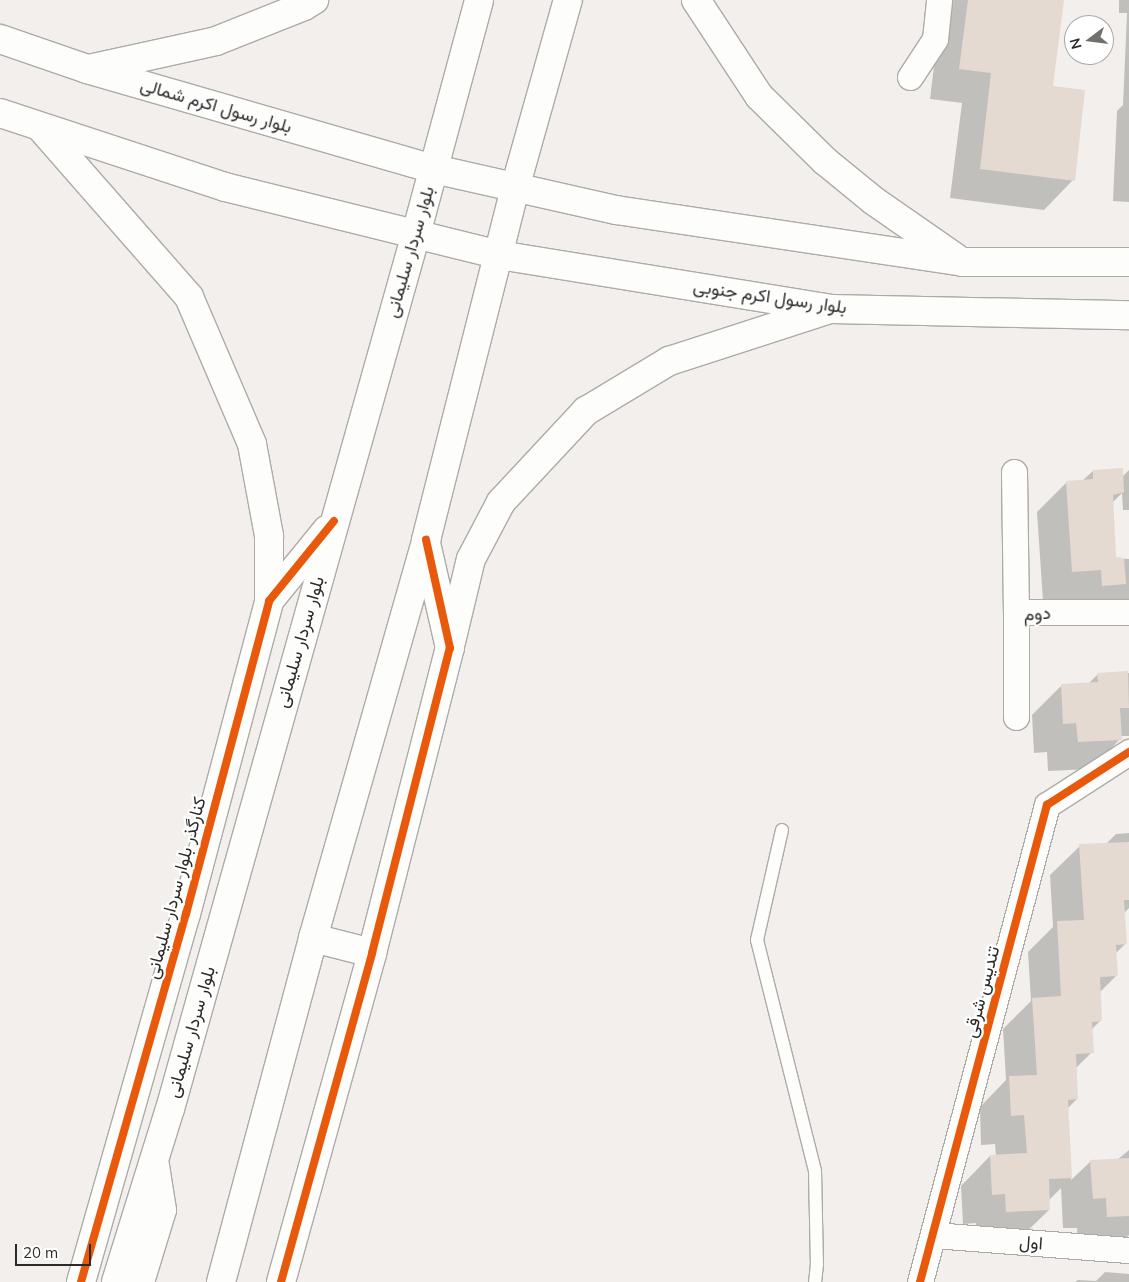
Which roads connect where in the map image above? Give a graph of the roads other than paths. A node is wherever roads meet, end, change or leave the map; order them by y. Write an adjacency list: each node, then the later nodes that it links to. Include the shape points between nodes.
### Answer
1 (314, 0): 7 (main road, via 216,41)
2 (479, 0): 11 (main road, بلوار سردار سلیمانی)
3 (568, 0): 12 (main road)
4 (696, 0): 15 (main road, via 759,96 824,161 874,201)
5 (940, 0): 8 (street, via 935,39)
6 (0, 39): 7 (main road, بلوار رسول اکرم شمالی)
7 (87, 69): 11 (main road, بلوار رسول اکرم شمالی)
8 (910, 77)
9 (0, 113): 10 (main road)
10 (41, 128): 13 (main road, via 225,187); 22 (main road, via 189,297 252,444 269,536)
11 (434, 169): 12 (main road); 13 (main road, بلوار سردار سلیمانی)
12 (515, 188): 14 (main road); 15 (main road, via 616,210)
13 (416, 234): 14 (main road, بلوار رسول اکرم جنوبی); 20 (main road, بلوار سردار سلیمانی)
14 (499, 255): 17 (main road, بلوار رسول اکرم جنوبی); 21 (main road)
15 (962, 262): 16 (main road)
16 (1129, 262)
17 (831, 309): 18 (main road, بلوار رسول اکرم جنوبی); 25 (main road, via 669,361 586,411 501,502 471,558)
18 (1129, 315)
19 (1014, 472): 23 (street)
20 (334, 521): 22 (main road, کنارگذر بلوار سردار سلیمانی); 30 (main road, بلوار سردار سلیمانی)
21 (426, 540): 25 (main road); 31 (main road)
22 (269, 601): 29 (main road, کنارگذر بلوار سردار سلیمانی)
23 (1016, 612): 24 (street, دوم); 26 (street, دوم)
24 (1129, 612)
25 (450, 648): 32 (main road)
26 (1016, 717)
27 (1129, 752): 34 (street, تندیس شرقی, via 1047,805)
28 (782, 830): 41 (lane, via 757,940 815,1171)
29 (186, 914): 30 (main road); 36 (main road, کنارگذر بلوار سردار سلیمانی)
30 (222, 924): 33 (main road, بلوار سردار سلیمانی)
31 (314, 938): 32 (main road); 39 (main road)
32 (372, 953): 40 (main road)
33 (154, 1162): 37 (main road, بلوار سردار سلیمانی); 38 (main road, via 162,1210)
34 (933, 1236): 35 (street, اول); 42 (street, تندیس شرقی)
35 (1129, 1250)
36 (81, 1282)
37 (116, 1282)
38 (140, 1282)
39 (221, 1282)
40 (281, 1282)
41 (815, 1282)
42 (920, 1282)

